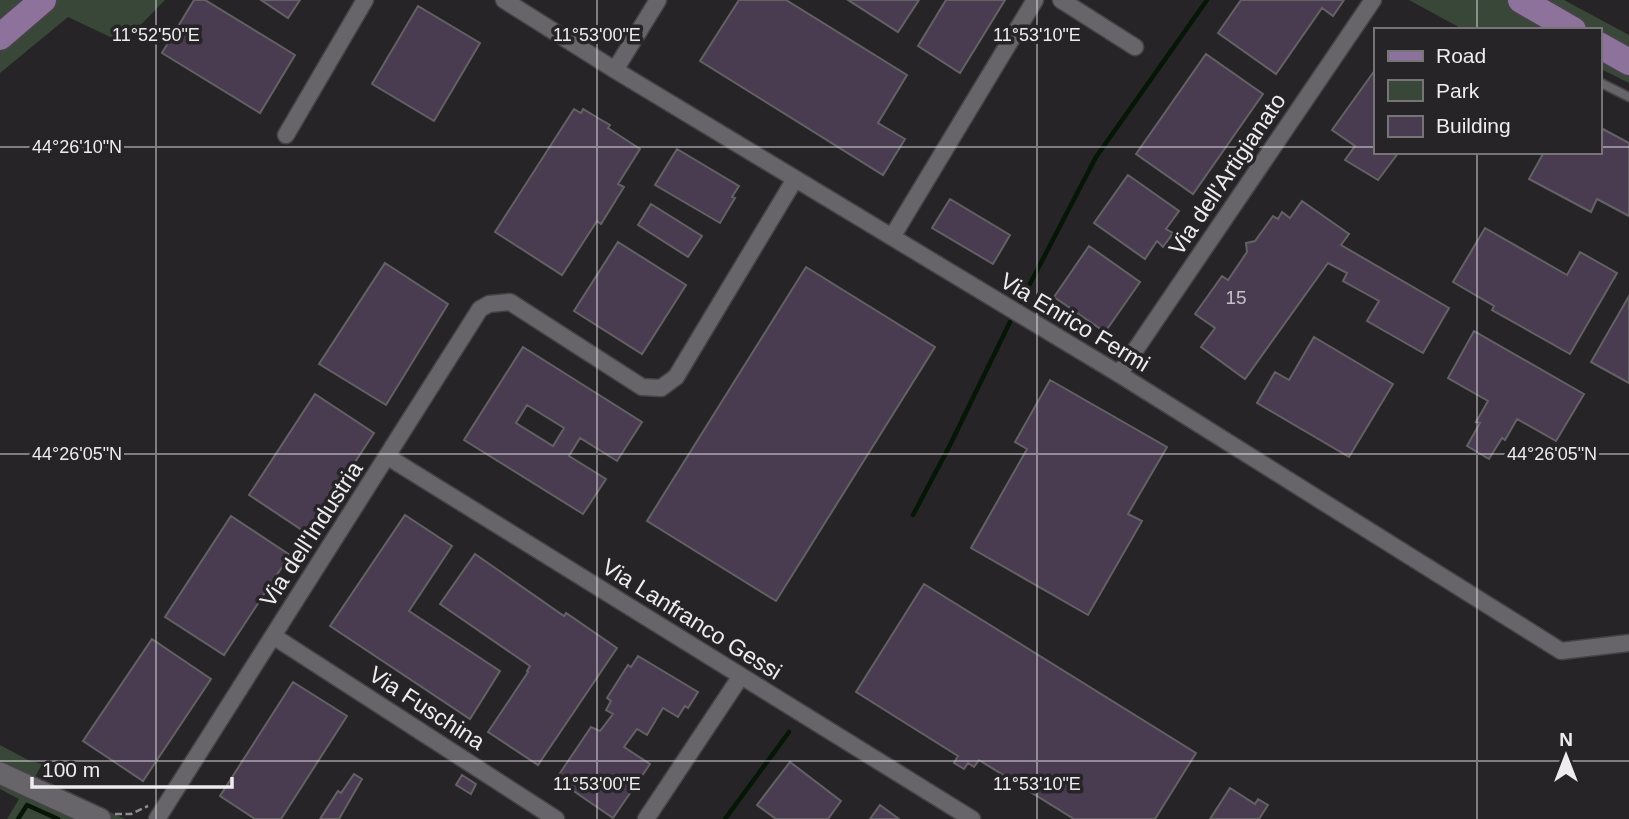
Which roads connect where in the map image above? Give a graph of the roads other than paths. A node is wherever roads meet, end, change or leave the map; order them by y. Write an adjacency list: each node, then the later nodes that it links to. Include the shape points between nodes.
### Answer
1 (43, 0): 9 (main road)
2 (365, 0): 17 (street)
3 (505, 0): 14 (street, Via Enrico Fermi)
4 (658, 0): 14 (street)
5 (1035, 0): 19 (street)
6 (1061, 0): 12 (street)
7 (1373, 0): 20 (street, Via dell'Artigianato)
8 (1521, 0): 10 (main road)
9 (6, 28)
10 (1570, 28)
11 (1601, 46): 13 (main road)
12 (1135, 47)
13 (1629, 62)
14 (615, 70): 18 (street, Via Enrico Fermi)
15 (1601, 83): 16 (lane)
16 (1629, 97)
17 (286, 135)
18 (796, 180): 19 (street, Via Enrico Fermi); 21 (street, Via dell'Industria, via 676,377 661,388 642,387 520,307 500,301 480,309)
19 (892, 237): 20 (street, Via Enrico Fermi)
20 (1119, 374): 23 (street, Via Enrico Fermi, via 1561,651)
21 (387, 457): 22 (street, Via dell'Industria); 24 (street, Via Lanfranco Gessi)
22 (273, 636): 27 (street, Via dell'Industria); 28 (street, Via Fuschina)
23 (1629, 643)
24 (741, 676): 29 (street); 30 (street, Via Lanfranco Gessi)
25 (0, 774): 26 (street)
26 (100, 819)
27 (157, 819)
28 (556, 819)
29 (646, 819)
30 (972, 819)

